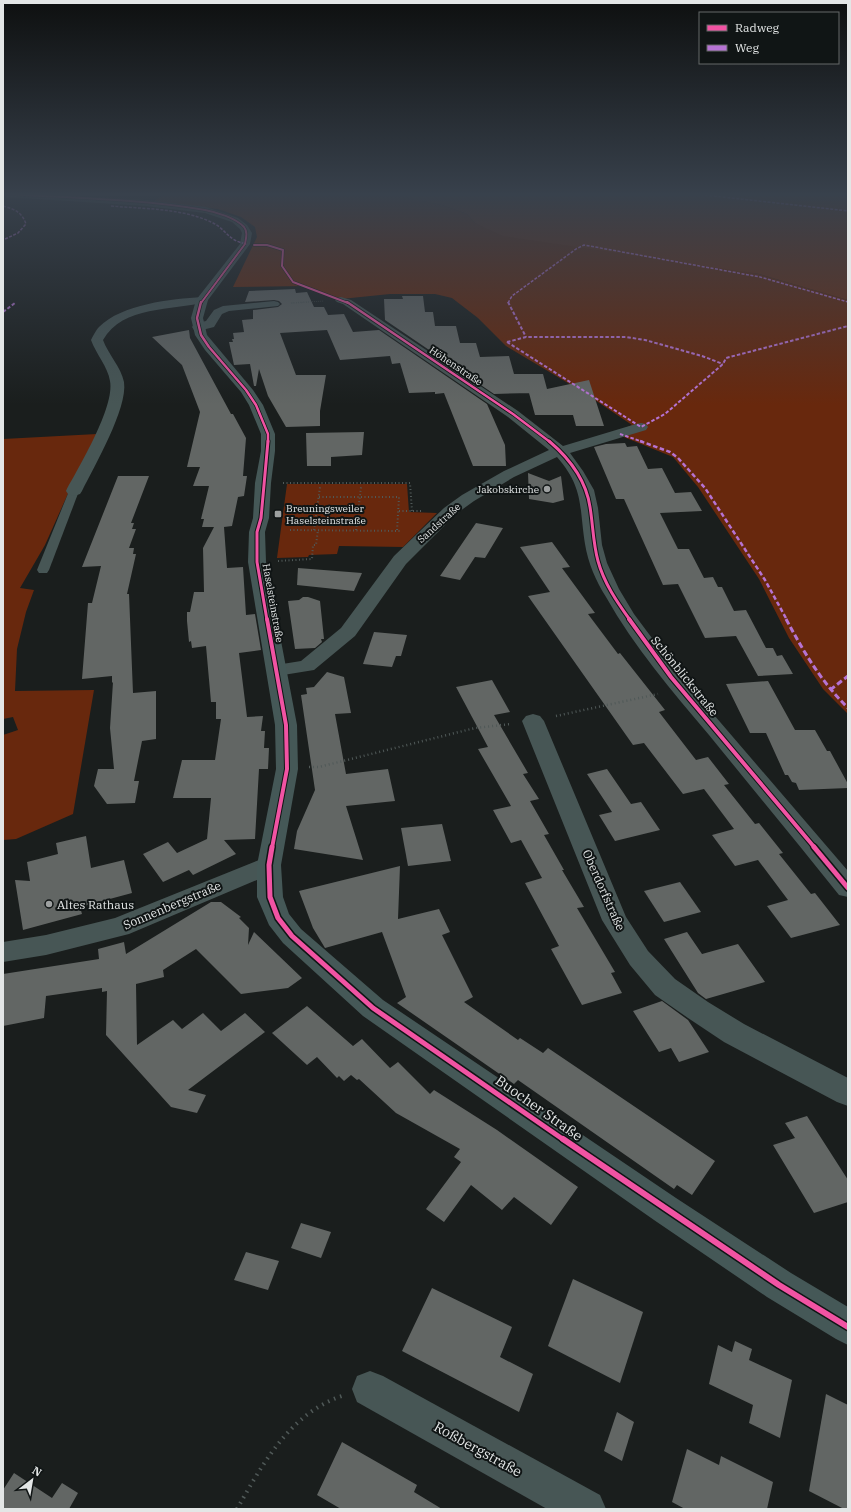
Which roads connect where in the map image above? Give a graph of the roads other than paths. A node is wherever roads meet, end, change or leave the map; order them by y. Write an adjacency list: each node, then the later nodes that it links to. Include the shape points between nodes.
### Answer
1 (229, 265): 2 (street)
2 (202, 300): 5 (street, via 197,318); 8 (street, via 173,303 145,310 116,320 99,333 97,340 117,382 116,392 102,434)
3 (341, 300): 7 (street, Höhenstraße, via 513,414 537,431)
4 (274, 304): 5 (street, via 227,308 218,312 210,324)
5 (198, 327): 10 (street, Haselsteinstraße, via 208,347 246,390 268,434 261,518 257,532 257,562)
6 (641, 427): 7 (street, Sandstraße)
7 (558, 451): 10 (street, Sandstraße, via 509,474 450,511 400,560 348,632 307,666); 13 (street, Schönblickstraße, via 572,465 582,481 590,500 596,554 609,586 644,642)
8 (74, 491): 9 (lane)
9 (43, 570)
10 (277, 670): 12 (street, Haselsteinstraße, via 286,725 287,769)
11 (533, 721): 15 (street, Oberdorfstraße, via 615,920 639,958 665,987 698,1010 734,1033)
12 (269, 865): 14 (street, Sonnenbergstraße, via 120,927 46,945); 16 (street, Buocher Straße, via 270,897 278,918 292,936 373,1008 665,1209)
13 (848, 888)
14 (3, 952)
15 (848, 1093)
16 (848, 1327)
17 (370, 1389): 18 (street, Roßbergstraße)
18 (586, 1509)

